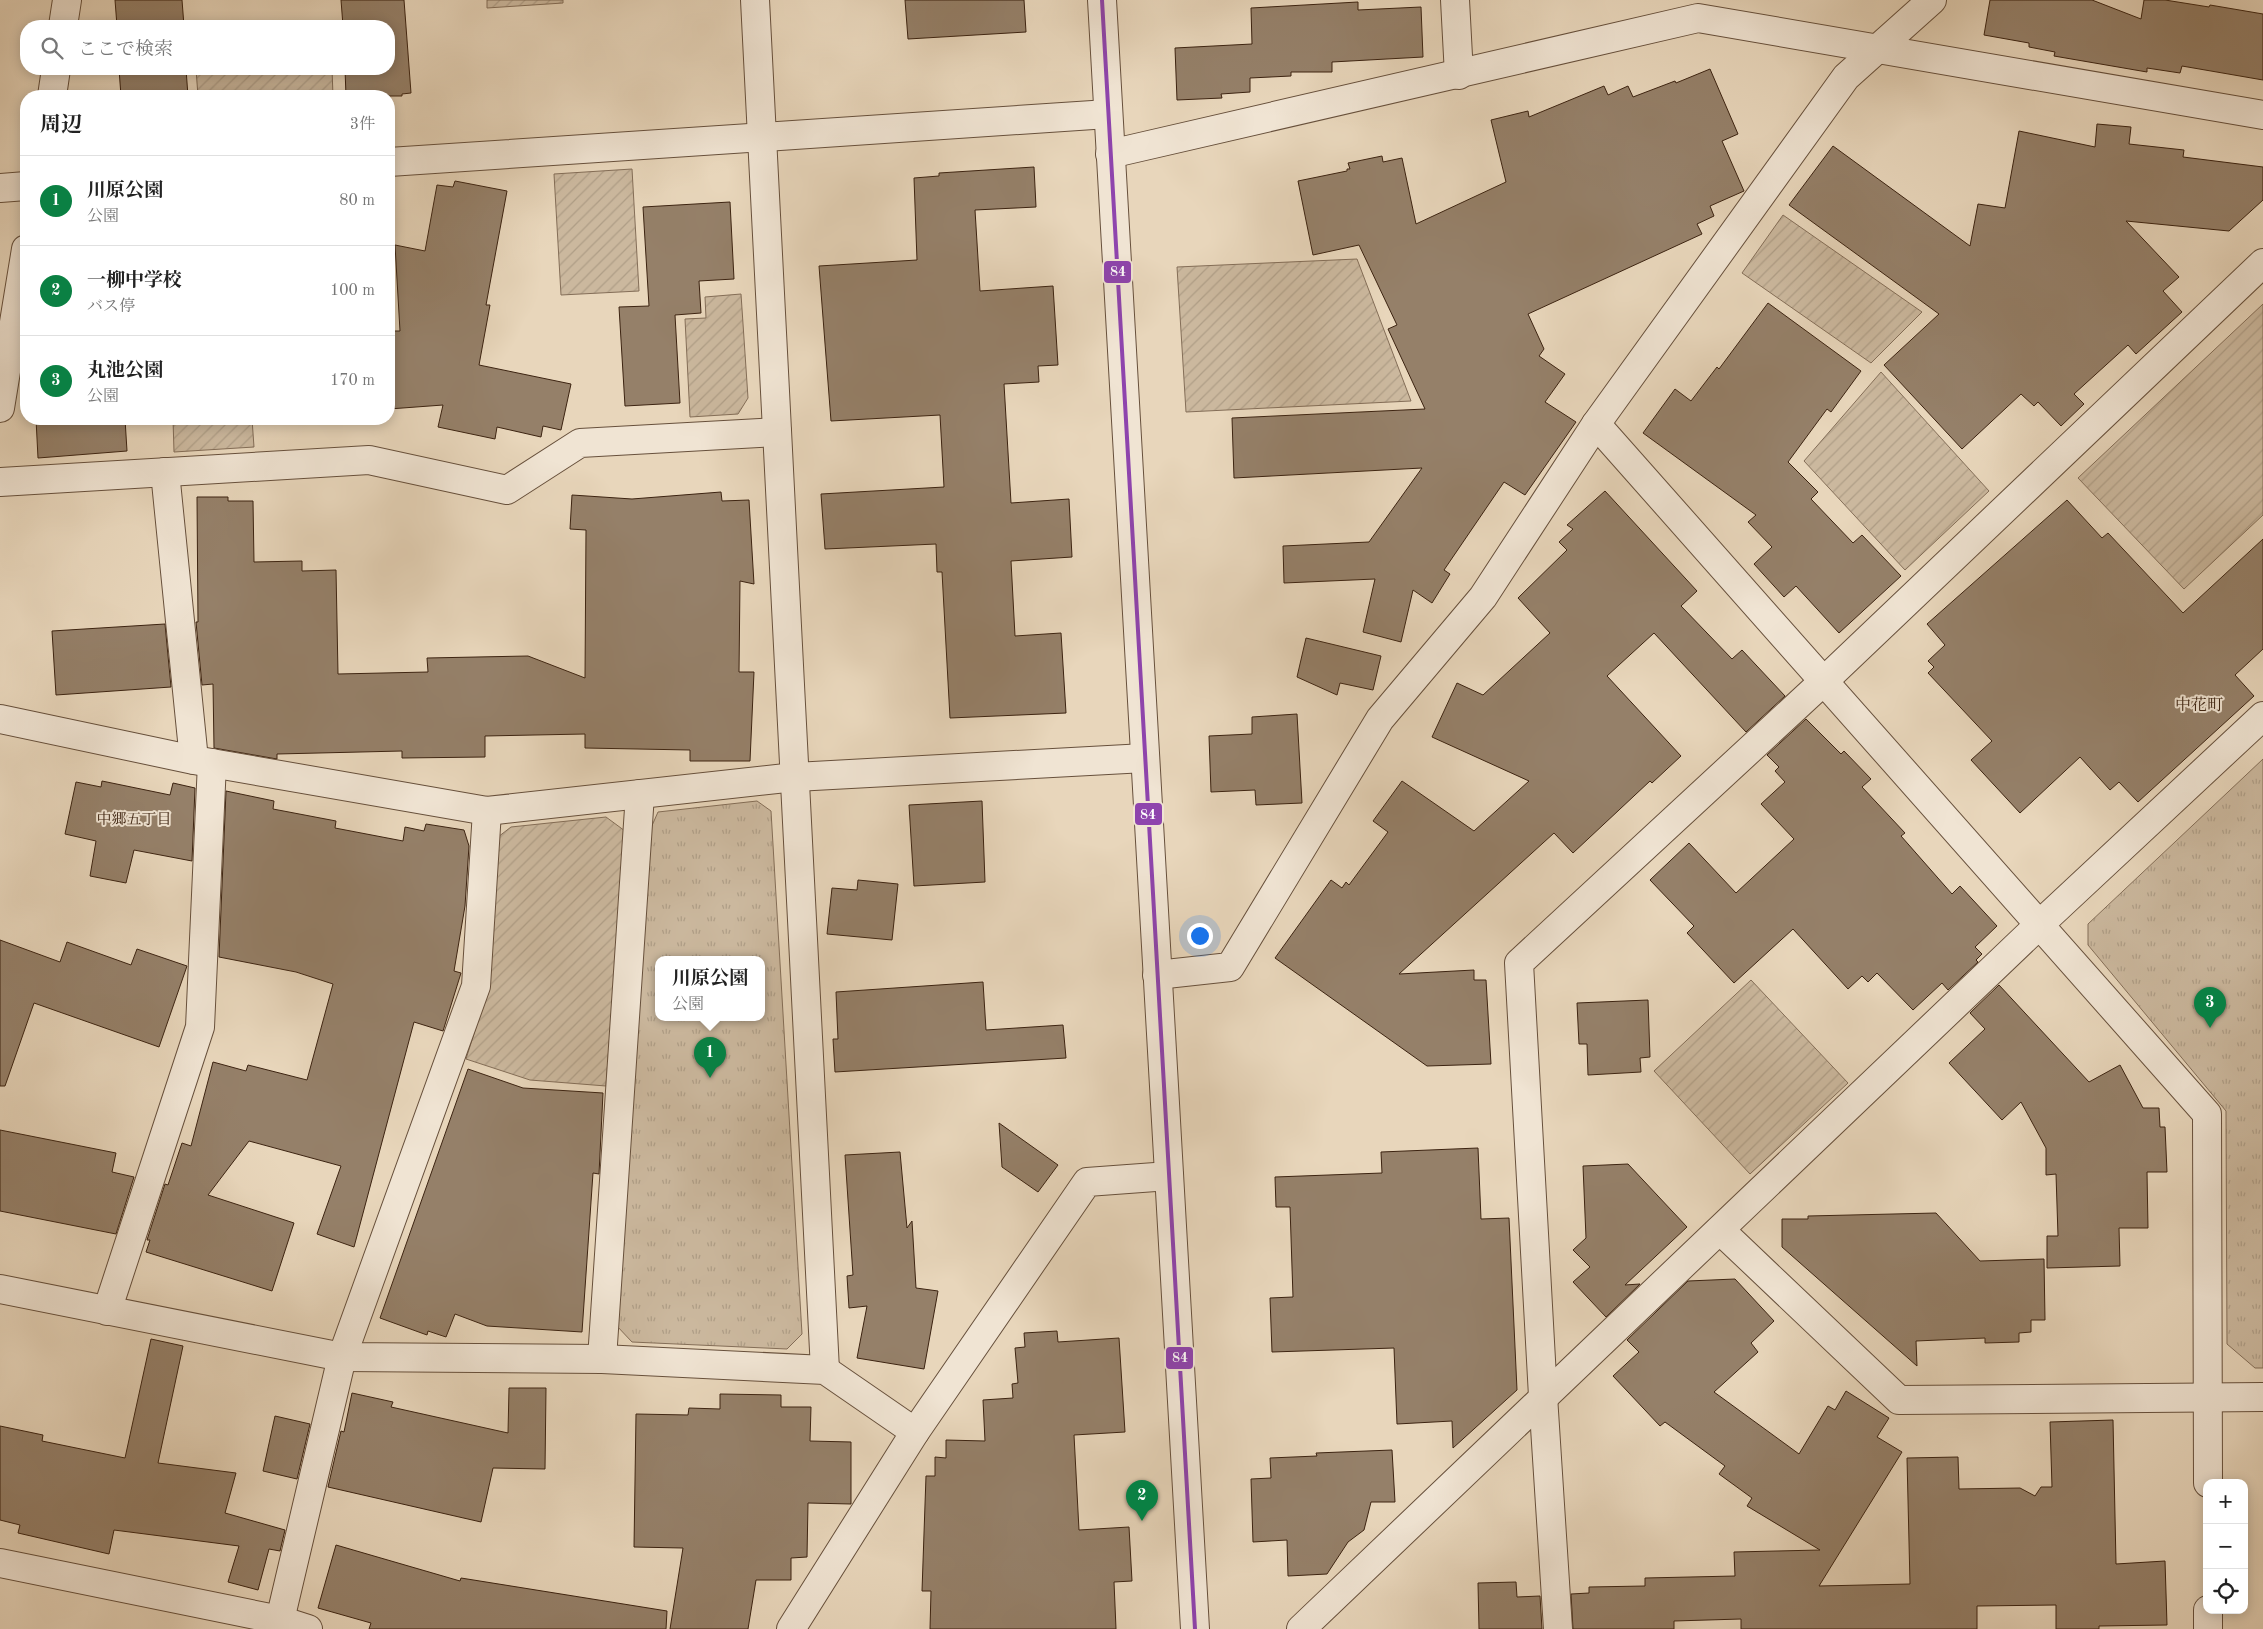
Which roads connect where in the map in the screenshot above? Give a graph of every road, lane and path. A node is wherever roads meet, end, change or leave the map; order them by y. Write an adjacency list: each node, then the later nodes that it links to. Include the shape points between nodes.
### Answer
1 (68, 0): 6 (street)
2 (755, 0): 13 (street)
3 (1102, 0): 11 (street)
4 (1455, 0): 9 (street)
5 (1932, 0): 7 (street)
6 (64, 20)
7 (1875, 49): 9 (street, via 1698,18); 12 (street); 21 (street, via 1846,77)
8 (55, 75): 10 (street)
9 (1459, 75): 14 (street)
10 (53, 90)
11 (1108, 114): 13 (street); 14 (street)
12 (2263, 116)
13 (762, 137): 15 (street); 22 (street)
14 (1110, 154): 28 (street)
15 (395, 162)
16 (20, 186): 17 (street)
17 (0, 188)
18 (2263, 263): 25 (street)
19 (20, 286): 20 (street)
20 (0, 408)
21 (1596, 424): 25 (street); 34 (street, via 1482,597 1380,719 1230,967)
22 (777, 432): 23 (street, via 580,443 507,490 370,460); 30 (street)
23 (165, 472): 24 (street); 29 (street)
24 (0, 482)
25 (1824, 680): 33 (street); 42 (street, via 1519,963)
26 (2263, 716): 33 (street)
27 (0, 719): 29 (street)
28 (1145, 758): 30 (street); 34 (street)
29 (203, 762): 32 (street); 38 (street, via 200,1027)
30 (795, 777): 31 (street); 41 (street)
31 (640, 794): 32 (street); 40 (street)
32 (487, 811): 39 (street, via 476,986)
33 (2040, 924): 36 (street); 44 (street, via 2207,1114)
34 (1157, 974): 35 (street)
35 (1169, 1176): 45 (street, via 1087,1182); 52 (street)
36 (1720, 1230): 42 (street); 44 (street, via 1898,1400)
37 (0, 1289): 38 (street)
38 (107, 1311): 39 (street)
39 (342, 1357): 40 (street); 49 (street)
40 (602, 1359): 41 (street)
41 (825, 1370): 45 (street)
42 (1542, 1396): 53 (street); 54 (street)
43 (2263, 1396): 44 (street)
44 (2208, 1398): 46 (street)
45 (915, 1432): 51 (street)
46 (2208, 1479)
47 (0, 1563): 49 (street)
48 (2208, 1614): 55 (street)
49 (280, 1620): 50 (street)
50 (308, 1629)
51 (791, 1629)
52 (1195, 1629)
53 (1301, 1629)
54 (1558, 1629)
55 (2208, 1629)

